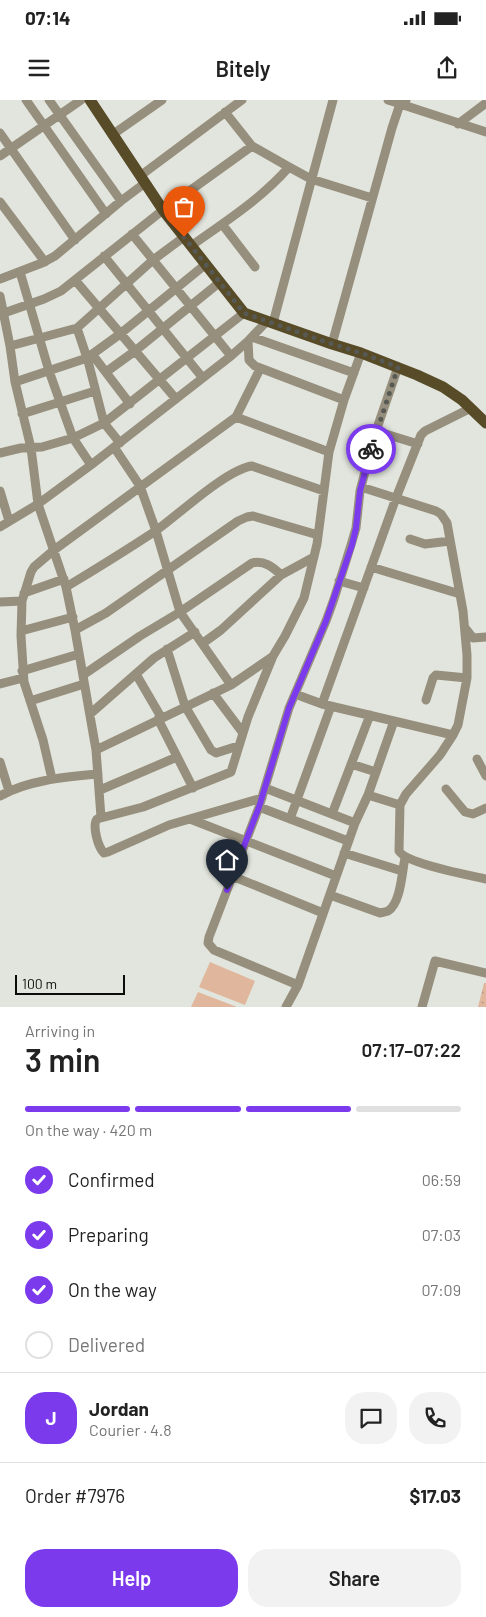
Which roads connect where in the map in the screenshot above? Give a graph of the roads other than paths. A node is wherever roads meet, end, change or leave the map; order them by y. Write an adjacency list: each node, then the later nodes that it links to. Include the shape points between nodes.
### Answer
1 (26, 100): 14 (street)
2 (49, 100): 12 (street)
3 (81, 100): 12 (street)
4 (90, 100): 17 (main road)
5 (162, 100): 17 (street)
6 (242, 100): 11 (street)
7 (333, 100): 22 (street)
8 (388, 100): 9 (street)
9 (403, 102): 13 (street); 24 (street)
10 (486, 103): 13 (street)
11 (225, 112): 18 (street); 23 (street)
12 (59, 115): 14 (street); 25 (street)
13 (458, 124): 15 (street)
14 (44, 126): 19 (street); 28 (street)
15 (486, 132)
16 (0, 133): 19 (street)
17 (112, 136): 23 (main road)
18 (252, 146): 21 (street); 27 (street)
19 (11, 149): 20 (street); 31 (street)
20 (0, 156)
21 (289, 168): 22 (street); 29 (street, via 266,192)
22 (311, 179): 24 (street); 51 (street)
23 (143, 180): 25 (street); 27 (main road)
24 (372, 198): 58 (street)
25 (121, 201): 28 (street)
26 (0, 202): 35 (street)
27 (163, 210): 30 (street); 32 (main road)
28 (106, 214): 31 (street)
29 (222, 224): 32 (street); 37 (street)
30 (132, 234): 33 (street); 34 (street)
31 (75, 240): 35 (street)
32 (188, 241): 34 (street); 36 (main road)
33 (104, 256): 40 (street); 42 (street)
34 (154, 260): 42 (street); 43 (street)
35 (45, 262): 38 (street)
36 (206, 264): 41 (main road); 43 (street)
37 (254, 268)
38 (20, 272): 39 (street); 45 (street)
39 (0, 279)
40 (75, 280): 45 (street, via 61,291); 47 (street)
41 (220, 282): 46 (street); 50 (main road)
42 (127, 284): 47 (street); 48 (street)
43 (176, 288): 46 (street); 48 (street)
44 (0, 296): 49 (street)
45 (28, 304): 49 (street); 56 (street)
46 (189, 307): 53 (street); 55 (street)
47 (99, 308): 52 (street); 54 (street)
48 (148, 311): 53 (street); 54 (street)
49 (4, 313): 59 (street)
50 (244, 313): 51 (main road); 55 (street)
51 (270, 322): 57 (street); 58 (main road)
52 (76, 328): 56 (street); 62 (street)
53 (162, 329): 60 (street); 64 (street)
54 (120, 334): 60 (street); 62 (street)
55 (214, 337): 63 (street); 64 (street)
56 (38, 338): 59 (street); 67 (street)
57 (250, 339): 63 (street); 66 (street, via 250,362); 69 (street)
58 (332, 344): 61 (main road)
59 (10, 346): 72 (street)
60 (135, 351): 68 (street); 71 (street)
61 (361, 353): 65 (main road); 69 (street)
62 (90, 356): 67 (street); 68 (street); 73 (street)
63 (230, 356): 70 (street)
64 (187, 358): 70 (street); 71 (street)
65 (398, 367): 78 (main road, via 443,387); 83 (street)
66 (260, 368): 75 (street); 80 (street)
67 (48, 371): 72 (street); 76 (street)
68 (106, 372): 77 (street)
69 (354, 373): 75 (street)
70 (202, 377): 74 (street)
71 (160, 380): 74 (street); 77 (street)
72 (15, 382): 79 (street)
73 (95, 391): 76 (street); 82 (street)
74 (176, 399): 86 (street)
75 (344, 400): 88 (street)
76 (60, 402): 79 (street); 84 (street)
77 (130, 404): 82 (street)
78 (470, 408): 81 (main road); 85 (street, via 425,431)
79 (22, 414): 87 (street)
80 (236, 417): 88 (street); 91 (street)
81 (486, 423)
82 (104, 424): 84 (street); 86 (street)
83 (376, 431): 85 (street); 92 (street)
84 (73, 438): 87 (street); 90 (street)
85 (418, 444): 95 (street)
86 (117, 445): 90 (street); 91 (street)
87 (31, 448): 89 (street); 96 (street)
88 (329, 452): 94 (street)
89 (0, 453)
90 (92, 465): 96 (street)
91 (140, 486): 99 (street); 103 (street)
92 (361, 487): 95 (street); 108 (street, via 356,528)
93 (0, 491): 97 (street)
94 (324, 491): 99 (street, via 252,466 246,467 218,483); 100 (street)
95 (396, 498): 102 (street, via 442,514); 105 (street)
96 (38, 504): 97 (street); 103 (street)
97 (9, 521): 98 (street)
98 (0, 527)
99 (156, 531): 106 (street); 109 (street)
100 (318, 535): 104 (street); 106 (street, via 247,516)
101 (410, 539): 102 (street, via 424,544)
102 (450, 540): 111 (street)
103 (54, 550): 109 (street); 112 (street, via 34,567)
104 (314, 558): 107 (street); 124 (street, via 304,598)
105 (371, 566): 110 (street); 111 (street)
106 (168, 570): 114 (street); 117 (street, via 106,613)
107 (281, 575): 114 (street, via 265,563 252,563); 121 (street)
108 (339, 581): 110 (street); 132 (street)
109 (65, 583): 112 (street); 115 (street)
110 (364, 588): 135 (street)
111 (460, 594): 116 (street)
112 (23, 597): 113 (street); 118 (street)
113 (0, 602)
114 (180, 612): 119 (street); 128 (street, via 140,636)
115 (72, 617): 117 (street); 118 (street)
116 (465, 627): 120 (street, via 473,638); 127 (street)
117 (75, 630): 123 (street)
118 (21, 631): 125 (street)
119 (195, 632): 121 (street); 122 (street)
120 (486, 637)
121 (203, 643): 130 (street)
122 (167, 649): 126 (street); 136 (street)
123 (79, 654): 125 (street); 128 (street)
124 (272, 656): 130 (street); 141 (street)
125 (23, 674): 129 (street); 134 (street)
126 (136, 674): 137 (street); 139 (street)
127 (466, 678): 133 (street, via 436,675); 142 (street)
128 (84, 680): 134 (street); 137 (street)
129 (0, 684)
130 (231, 685): 131 (street)
131 (213, 693): 136 (street); 141 (street)
132 (295, 694): 135 (street); 157 (street)
133 (426, 700)
134 (30, 701): 152 (street)
135 (326, 705): 138 (street); 160 (street)
136 (185, 706): 139 (street); 143 (street, via 213,752)
137 (90, 714): 144 (street)
138 (370, 715): 140 (street); 148 (street)
139 (160, 718): 144 (street); 145 (street)
140 (394, 721): 142 (street); 149 (street)
141 (243, 733): 143 (street)
142 (453, 736): 161 (street)
143 (238, 746): 153 (street, via 229,774)
144 (96, 750): 150 (street)
145 (178, 757): 153 (street); 155 (street)
146 (477, 759): 151 (street)
147 (0, 762): 156 (street)
148 (351, 764): 149 (street); 164 (street)
149 (376, 772): 158 (street)
150 (98, 774): 152 (street); 155 (street)
151 (486, 776)
152 (52, 779): 156 (street)
153 (193, 788): 165 (street, via 143,807)
154 (446, 789): 163 (street, via 468,814)
155 (100, 790): 165 (street)
156 (9, 791): 159 (street)
157 (264, 793): 160 (street); 162 (street); 166 (street)
158 (368, 795): 161 (street); 168 (street)
159 (0, 796)
160 (298, 801): 164 (street); 167 (street)
161 (400, 806): 172 (street, via 398,852)
162 (259, 807): 167 (street); 169 (street)
163 (486, 808)
164 (332, 814): 168 (street)
165 (101, 817): 166 (street, via 94,823 100,849 104,853)
166 (190, 818): 169 (street)
167 (290, 819): 170 (street)
168 (355, 823): 170 (street)
169 (246, 841): 174 (street); 175 (street)
170 (348, 842): 171 (street)
171 (344, 853): 173 (street); 175 (street)
172 (404, 858): 173 (street); 176 (street)
173 (402, 871): 177 (street, via 399,896 388,911 380,913)
174 (232, 876): 178 (street); 180 (street, via 208,944 214,950)
175 (336, 876): 177 (street)
176 (486, 879)
177 (330, 895): 178 (street)
178 (323, 913): 180 (street)
179 (486, 973): 182 (street, via 435,961)
180 (298, 985): 181 (street)
181 (286, 1007)
182 (422, 1007)

